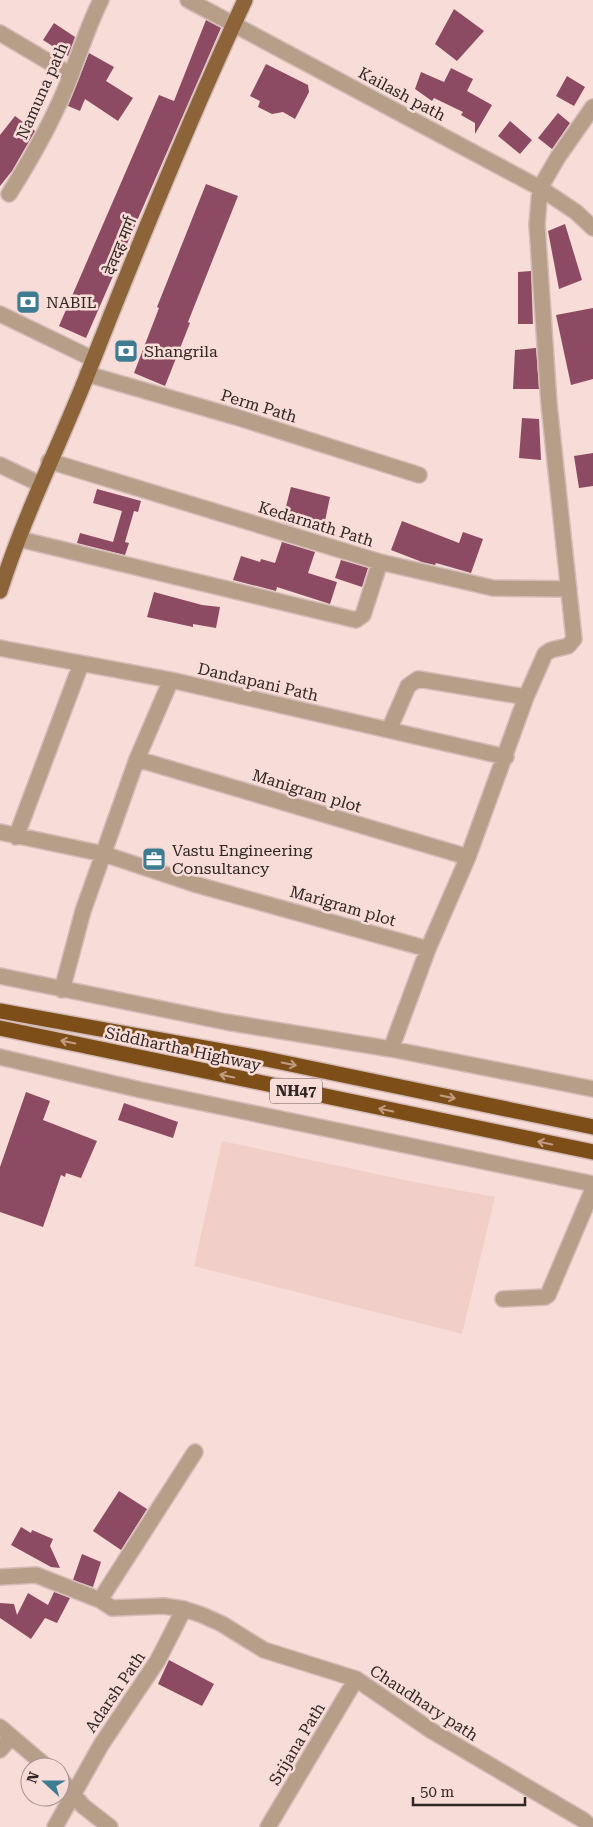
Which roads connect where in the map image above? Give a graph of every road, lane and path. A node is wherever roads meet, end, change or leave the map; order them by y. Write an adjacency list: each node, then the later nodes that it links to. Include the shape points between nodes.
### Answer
1 (101, 0): 6 (street, Namuna path, via 88,24)
2 (188, 0): 4 (street, Kailash path)
3 (245, 0): 4 (main road, देवदह मार्ग)
4 (234, 24): 8 (street, Kailash path); 12 (main road, देवदह मार्ग)
5 (0, 33): 6 (street)
6 (71, 75): 9 (street, Namuna path, via 40,145)
7 (593, 107): 8 (street)
8 (540, 188): 10 (street, Kailash path, via 576,212); 21 (street, via 538,259)
9 (9, 194)
10 (593, 228)
11 (0, 314): 12 (street)
12 (93, 359): 13 (main road, देवदह मार्ग)
13 (87, 374): 14 (main road, देवदह मार्ग); 16 (street, Perm Path)
14 (49, 461): 17 (main road, देवदह मार्ग); 19 (street, Kedarnath Path)
15 (0, 464): 17 (street)
16 (420, 475)
17 (40, 484): 18 (main road, देवदह मार्ग)
18 (19, 539): 19 (street, Kedarnath Path, via 356,620 363,615); 20 (main road, देवदह मार्ग)
19 (380, 562): 21 (street, via 492,588)
20 (3, 573): 22 (main road, देवदह मार्ग)
21 (569, 589): 26 (street, via 574,640 568,646 545,654)
22 (0, 591)
23 (0, 648): 24 (street, Dandapani Path)
24 (81, 664): 25 (street, Dandapani Path); 31 (street)
25 (171, 680): 27 (street, Dandapani Path); 29 (street)
26 (526, 697): 27 (street, via 418,679 408,686); 28 (street)
27 (389, 730): 28 (street, Dandapani Path)
28 (506, 757): 33 (street)
29 (137, 759): 32 (street); 33 (street, Manigram plot)
30 (0, 832): 31 (street, Marigram plot)
31 (16, 837): 32 (street, Marigram plot)
32 (104, 854): 34 (street, Marigram plot, via 194,884); 36 (street, via 83,911)
33 (468, 857): 34 (street)
34 (428, 949): 39 (street)
35 (0, 976): 36 (street)
36 (62, 990): 39 (street, via 226,1022)
37 (0, 1010): 42 (highway, Siddhartha Highway / NH47, one-way to 42, via 266,1059)
38 (0, 1028): 43 (highway, Siddhartha Highway / NH47, one-way to 38)
39 (391, 1049): 41 (street)
40 (0, 1057): 44 (street, via 141,1090)
41 (593, 1089)
42 (593, 1127)
43 (593, 1152)
44 (593, 1184)
45 (593, 1189): 46 (street, via 548,1295 545,1298)
46 (503, 1299)
47 (194, 1452): 49 (street)
48 (0, 1577): 49 (street, Chaudhary path, via 36,1575)
49 (100, 1600): 50 (street, Chaudhary path, via 112,1608)
50 (184, 1608): 51 (street, Chaudhary path, via 222,1624 271,1652); 56 (street, Adarsh Path, via 158,1660)
51 (356, 1679): 59 (street, Srijana Path); 60 (street, Chaudhary path, via 432,1731)
52 (6, 1732): 53 (street); 54 (street)
53 (0, 1750)
54 (35, 1757)
55 (70, 1790): 56 (street)
56 (72, 1793): 57 (street, Adarsh Path); 58 (street)
57 (55, 1827)
58 (110, 1827)
59 (268, 1827)
60 (591, 1827)

